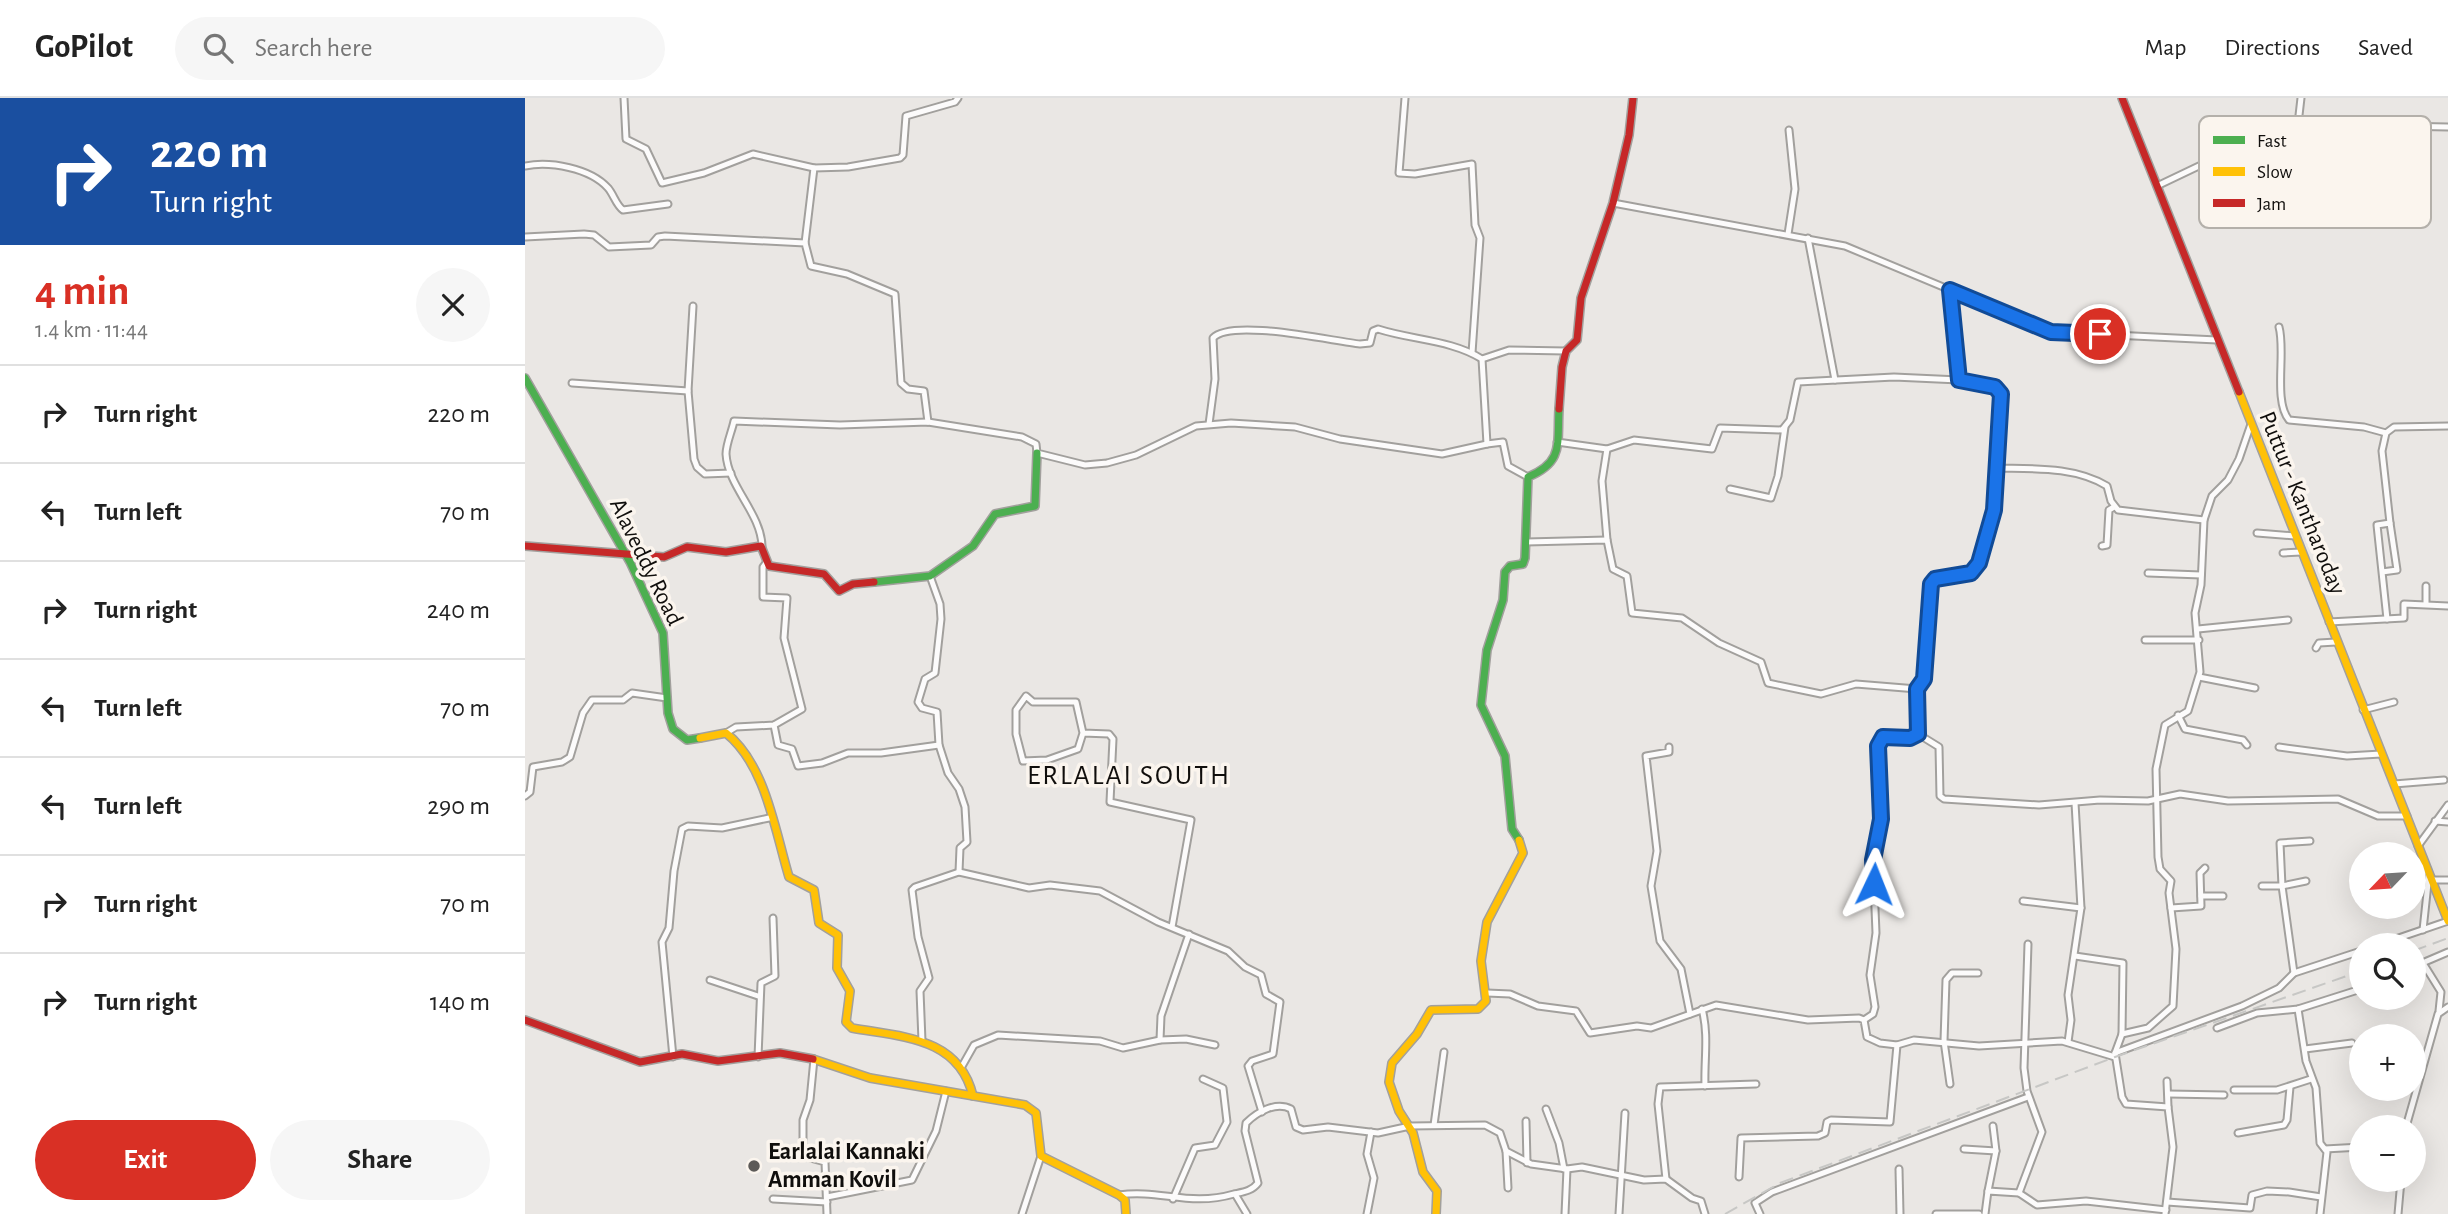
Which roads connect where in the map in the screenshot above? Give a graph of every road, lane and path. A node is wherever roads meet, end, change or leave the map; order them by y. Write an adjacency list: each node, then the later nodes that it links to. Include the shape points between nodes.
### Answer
1 (624, 98): 11 (street, via 626,139 646,149 662,183 753,154)
2 (958, 98): 11 (street, via 906,116 900,158)
3 (1405, 98): 24 (street, via 1399,173 1472,164 1475,225 1480,238)
4 (1633, 98): 13 (street)
5 (2122, 98): 12 (street, Puttur - Kantharoday)
6 (2301, 98): 7 (street)
7 (2299, 116)
8 (1789, 130): 15 (street, via 1795,189)
9 (525, 166): 14 (street, via 554,164 601,181 623,210)
10 (2199, 166): 12 (street)
11 (814, 168): 18 (street)
12 (2157, 186): 22 (street, Puttur - Kantharoday)
13 (1613, 203): 15 (street); 23 (street, via 1581,298 1577,340)
14 (668, 204)
15 (1788, 234): 17 (street)
16 (525, 237): 18 (street, via 594,235 609,247 651,245 665,236)
17 (1808, 238): 19 (street, via 1845,246); 27 (street)
18 (805, 243): 31 (street, via 811,266 847,274 895,294 901,383 924,391)
19 (1950, 290): 22 (street, via 2051,332); 28 (street)
20 (693, 306): 30 (street)
21 (2279, 327): 36 (street, via 2282,389 2289,420)
22 (2217, 340): 33 (street, Puttur - Kantharoday)
23 (1566, 351): 25 (street, via 1509,350); 37 (street)
24 (1472, 353): 25 (street); 32 (street, via 1378,329 1370,343 1360,344 1260,328 1218,333 1213,338 1215,379)
25 (1482, 359): 38 (street)
26 (525, 378): 55 (street, Alaveddy Road)
27 (1835, 380): 28 (street); 35 (street, via 1798,382)
28 (1959, 380): 41 (street, via 1995,387 2001,394)
29 (572, 383): 30 (street)
30 (688, 391): 42 (street, via 697,467 705,474)
31 (928, 422): 40 (street, via 1022,437 1036,444); 42 (street, via 734,421 726,452)
32 (1209, 424): 38 (street, via 1294,427 1442,454); 40 (street, via 1136,456 1107,463 1085,465)
33 (2251, 424): 46 (street, via 2239,459 2212,496); 49 (street, Puttur - Kantharoday)
34 (2448, 426): 36 (street, via 2393,427)
35 (1784, 428): 39 (street, via 1776,432 1720,428 1712,449 1634,440); 44 (street, via 1771,498)
36 (2386, 433): 47 (street, via 2382,460)
37 (1557, 442): 39 (street); 43 (street, via 1553,465)
38 (1487, 443): 43 (street, via 1503,443 1508,466)
39 (1607, 449): 50 (street, via 1602,481)
40 (1037, 453): 62 (street, via 1035,506 995,514 973,546)
41 (1995, 468): 45 (street, via 2081,475 2107,486); 76 (street, via 1994,510 1979,563 1971,573 1935,579 1931,584 1924,679)
42 (731, 473): 53 (street, via 762,534)
43 (1528, 477): 51 (street)
44 (1730, 489)
45 (2114, 507): 46 (street); 54 (street, via 2109,510 2107,545)
46 (2204, 520): 61 (street)
47 (2391, 523): 59 (street, via 2377,526); 59 (street, via 2397,570)
48 (2257, 533): 49 (street)
49 (2295, 536): 56 (street, Puttur - Kantharoday)
50 (1607, 540): 51 (street); 76 (street, via 1613,569 1627,576 1632,613 1682,618 1719,643 1761,662 1768,683 1821,694 1856,684)
51 (1526, 542): 131 (street, via 1523,564 1505,572 1503,600 1487,650 1481,705 1505,757 1512,829 1523,853 1487,922 1481,961)
52 (525, 546): 55 (street)
53 (762, 546): 55 (street, via 726,552 687,547 671,557); 58 (street)
54 (2102, 546)
55 (623, 552): 77 (street, Alaveddy Road, via 663,633)
56 (2301, 552): 57 (street); 68 (street, Puttur - Kantharoday)
57 (2283, 553)
58 (766, 563): 62 (street, via 824,574 839,591 853,584); 81 (street, via 762,567 763,597 787,598 784,638 802,709)
59 (2382, 572): 66 (street)
60 (2148, 573): 61 (street)
61 (2201, 575): 69 (street, via 2195,613)
62 (930, 576): 85 (street, via 941,619 935,673 925,680 918,702 937,712)
63 (2426, 586): 64 (street)
64 (2426, 604): 65 (street); 66 (street, via 2404,604 2405,618)
65 (2448, 606)
66 (2387, 619): 68 (street)
67 (2288, 620): 69 (street)
68 (2329, 622): 72 (street, Puttur - Kantharoday)
69 (2198, 629): 71 (street)
70 (2145, 640): 71 (street)
71 (2200, 640): 74 (street)
72 (2336, 642): 73 (street, via 2319,643); 79 (street, Puttur - Kantharoday)
73 (2316, 649)
74 (2199, 677): 75 (street); 80 (street, via 2187,711)
75 (2255, 688)
76 (1917, 689): 84 (street)
77 (667, 698): 82 (street, Alaveddy Road, via 673,729 687,740); 92 (street, via 632,693 623,700 592,700 583,713 570,757 533,767 530,792)
78 (2394, 702): 79 (street)
79 (2363, 710): 89 (street, Puttur - Kantharoday)
80 (2178, 715): 86 (street, via 2185,729 2243,740); 93 (street, via 2165,725 2156,769)
81 (773, 725): 82 (street, via 736,727); 85 (street, via 778,745 792,749 798,766 848,753)
82 (726, 733): 97 (street, via 741,747)
83 (1083, 733): 83 (street, via 1078,749 1047,760 1023,761 1016,710 1026,696 1033,702 1076,702); 118 (street, via 1109,734 1113,739 1110,802 1188,817 1192,823)
84 (1918, 734): 94 (street, via 1939,747 1940,796 1944,799); 140 (street, via 1883,737 1878,746 1881,819 1873,860 1876,933 1870,975 1875,1007)
85 (939, 745): 105 (street, via 965,807 967,842 960,848)
86 (2247, 745)
87 (1669, 747): 137 (street, via 1663,755 1646,756 1657,850 1651,886 1660,941 1681,968)
88 (2280, 747): 89 (street, via 2347,756)
89 (2381, 754): 91 (street, Puttur - Kantharoday)
90 (2444, 780): 91 (street)
91 (2394, 785): 96 (street, Puttur - Kantharoday)
92 (525, 796)
93 (2157, 799): 94 (street); 96 (street, via 2180,794 2228,801 2338,799 2378,816); 115 (street, via 2158,857 2160,869 2171,881)
94 (2075, 803): 114 (street)
95 (2448, 805): 98 (street)
96 (2407, 816): 101 (street, Puttur - Kantharoday)
97 (769, 818): 144 (street, via 789,877 814,890 819,923 838,935 837,968 850,991 846,1022 852,1028); 154 (street, via 722,828 682,829 669,929 662,942)
98 (2435, 821): 99 (street); 102 (street)
99 (2448, 822)
100 (2310, 841): 110 (street, via 2280,843)
101 (2417, 842)
102 (2421, 842)
103 (2426, 866): 106 (street, Puttur - Kantharoday)
104 (2205, 868): 111 (street, via 2200,873)
105 (959, 872): 118 (street, via 1029,888 1050,885 1101,891); 144 (street, via 912,890 929,978 920,991)
106 (2430, 876): 107 (street); 117 (street, Puttur - Kantharoday); 119 (street)
107 (2448, 880)
108 (2306, 881): 110 (street)
109 (2262, 886): 110 (street)
110 (2282, 886): 129 (street)
111 (2201, 896): 112 (street); 115 (street, via 2197,908)
112 (2223, 896)
113 (2023, 901): 114 (street)
114 (2081, 908): 125 (street)
115 (2171, 908): 142 (street, via 2176,949 2173,1006 2148,1028)
116 (773, 918): 133 (street, via 775,976 762,981)
117 (2448, 921): 119 (street)
118 (1172, 927): 121 (street)
119 (2423, 930): 120 (street)
120 (2414, 933)
121 (1189, 934): 143 (street, via 1161,1016); 173 (street, via 1229,951 1261,975 1266,995 1280,1002 1273,1054 1248,1066)
122 (2028, 944): 146 (street)
123 (2448, 952): 126 (street)
124 (2349, 955): 129 (street)
125 (2074, 956): 142 (street, via 2123,963); 147 (street)
126 (2426, 962)
127 (2426, 968): 138 (street, via 2441,992)
128 (1978, 973): 145 (street, via 1948,975)
129 (2294, 973): 153 (street, via 2279,988 2242,1006)
130 (710, 980): 133 (street)
131 (1487, 993): 137 (street, via 1510,994 1538,1006 1576,1011 1590,1033 1651,1028); 178 (street, via 1483,1008 1431,1010 1392,1063 1389,1082)
132 (2349, 993): 136 (street)
133 (758, 996): 155 (street)
134 (2448, 1007): 138 (street)
135 (1702, 1009): 137 (street); 140 (street, via 1723,1005 1808,1020); 163 (street, via 1707,1042)
136 (2298, 1009): 141 (street, via 2257,1013); 151 (street)
137 (1690, 1014)
138 (2438, 1014): 175 (street)
139 (525, 1020): 154 (street, via 640,1062)
140 (1864, 1020): 150 (street, via 1867,1037)
141 (2217, 1028)
142 (2123, 1034): 153 (street)
143 (1160, 1040): 149 (street); 157 (street, via 1123,1048 1100,1041 998,1035 974,1045)
144 (922, 1041): 157 (street, via 940,1048)
145 (1944, 1041): 146 (street, via 1979,1046); 150 (street, via 1914,1040); 162 (street)
146 (2023, 1042): 147 (street); 170 (street)
147 (2068, 1042): 153 (street)
148 (2349, 1043): 151 (street)
149 (1215, 1045)
150 (1897, 1045): 192 (street, via 1890,1122 1831,1120 1825,1133 1818,1136 1741,1138)
151 (2305, 1049): 159 (street)
152 (1444, 1052): 177 (street)
153 (2115, 1055): 171 (street, via 2123,1102)
154 (673, 1056): 155 (street, via 718,1061)
155 (758, 1056): 156 (street)
156 (814, 1057): 166 (street, via 870,1078); 203 (street, via 810,1101 803,1120 803,1156 825,1162)
157 (961, 1068): 169 (street)
158 (1203, 1079): 202 (street, via 1223,1088 1227,1122 1215,1145 1195,1148)
159 (2311, 1079): 164 (street); 184 (street, via 2316,1088 2320,1143)
160 (2167, 1081): 167 (street)
161 (1756, 1084): 163 (street)
162 (1950, 1084)
163 (1705, 1086): 193 (street, via 1658,1089)
164 (2290, 1087): 165 (street); 181 (street, via 2284,1125)
165 (2234, 1090)
166 (946, 1091): 169 (street); 203 (street, via 936,1131 912,1180)
167 (2169, 1094): 168 (street); 171 (street)
168 (2224, 1095)
169 (973, 1096): 187 (street, via 1032,1108)
170 (2028, 1097): 197 (street, via 2042,1132); 215 (street, via 1772,1192 1755,1203)
171 (2168, 1107): 204 (street, via 2173,1147)
172 (1546, 1109): 189 (street)
173 (1262, 1112): 180 (street, via 1287,1107 1299,1129); 198 (street, via 1249,1119 1245,1131 1258,1183)
174 (1625, 1113): 191 (street)
175 (2409, 1115)
176 (1526, 1121): 188 (street)
177 (1434, 1125): 178 (street); 185 (street, via 1494,1128)
178 (1410, 1126): 180 (street); 211 (street, via 1423,1172 1437,1191)
179 (1993, 1126): 186 (street)
180 (1371, 1132): 210 (street, via 1367,1154 1374,1178)
181 (2238, 1133)
182 (2349, 1148): 184 (street)
183 (1964, 1149): 186 (street)
184 (2325, 1149): 200 (street)
185 (1506, 1151): 188 (street); 194 (street)
186 (1996, 1151): 195 (street)
187 (1041, 1156): 199 (street); 207 (street)
188 (1527, 1163): 189 (street)
189 (1566, 1169): 191 (street, via 1582,1167); 212 (street)
190 (1899, 1170): 216 (street)
191 (1623, 1177): 193 (street); 213 (street)
192 (1739, 1177)
193 (1666, 1179): 214 (street, via 1701,1201)
194 (1507, 1188)
195 (1988, 1191): 197 (street); 219 (street)
196 (2400, 1192): 221 (street)
197 (2019, 1193): 205 (street, via 2037,1205 2086,1201)
198 (1235, 1194): 202 (street, via 1213,1200); 209 (street)
199 (1119, 1195): 202 (street, via 1135,1192); 208 (street, via 1125,1200)
200 (2321, 1197): 204 (street, via 2267,1191 2252,1195 2250,1208); 220 (street)
201 (773, 1199): 203 (street)
202 (1173, 1199)
203 (827, 1200): 206 (street)
204 (2167, 1202): 205 (street)
205 (2166, 1212)
206 (827, 1214)
207 (1022, 1214)
208 (1126, 1214)
209 (1247, 1214)
210 (1367, 1214)
211 (1436, 1214)
212 (1565, 1214)
213 (1619, 1214)
214 (1705, 1214)
215 (1760, 1214)
216 (1900, 1214)
217 (1936, 1214): 218 (street)
218 (1979, 1214)
219 (1985, 1214)
220 (2320, 1214)
221 (2398, 1214)

